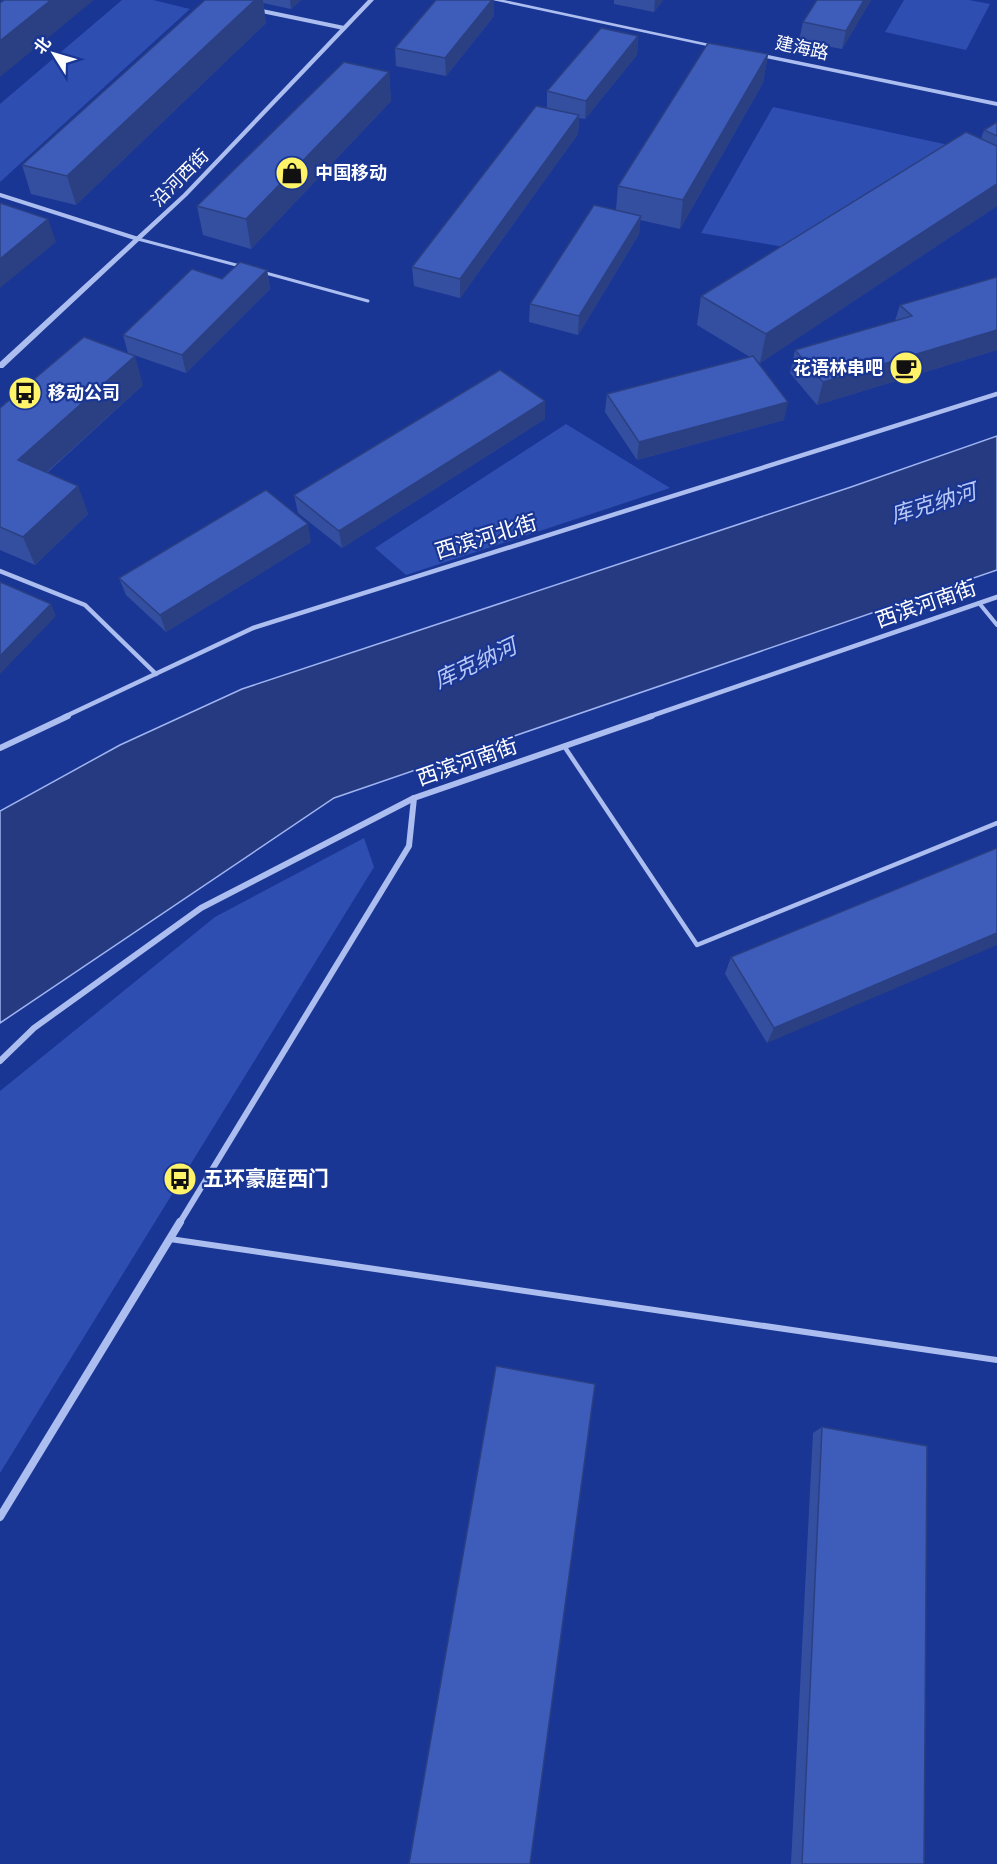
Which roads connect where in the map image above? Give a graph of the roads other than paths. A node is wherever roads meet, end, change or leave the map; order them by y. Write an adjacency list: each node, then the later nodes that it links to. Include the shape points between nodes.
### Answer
1 (371, 0): 4 (street, 沿河西街)
2 (495, 0): 5 (street)
3 (255, 9): 4 (street)
4 (344, 28): 9 (street, 沿河西街, via 185,195)
5 (728, 48)
6 (740, 51): 7 (street, 建海路)
7 (997, 104)
8 (0, 195): 9 (street)
9 (138, 238): 10 (lane); 13 (street, 沿河西街)
10 (242, 267)
11 (253, 270): 12 (lane)
12 (368, 301)
13 (0, 366)
14 (997, 394): 19 (street, 西滨河北街, via 253,628)
15 (0, 571): 19 (street, via 85,605)
16 (997, 597): 17 (street, 西滨河南街)
17 (978, 603): 18 (lane); 20 (street, 西滨河南街)
18 (997, 625)
19 (156, 674): 21 (street, 西滨河北街)
20 (564, 746): 22 (street, 西滨河南街); 23 (lane, via 697,945)
21 (0, 748)
22 (414, 798): 24 (street, 西滨河南街, via 201,908 34,1028); 25 (street, via 409,846)
23 (997, 823)
24 (0, 1061)
25 (168, 1239): 26 (lane); 27 (street)
26 (997, 1360)
27 (0, 1517)

